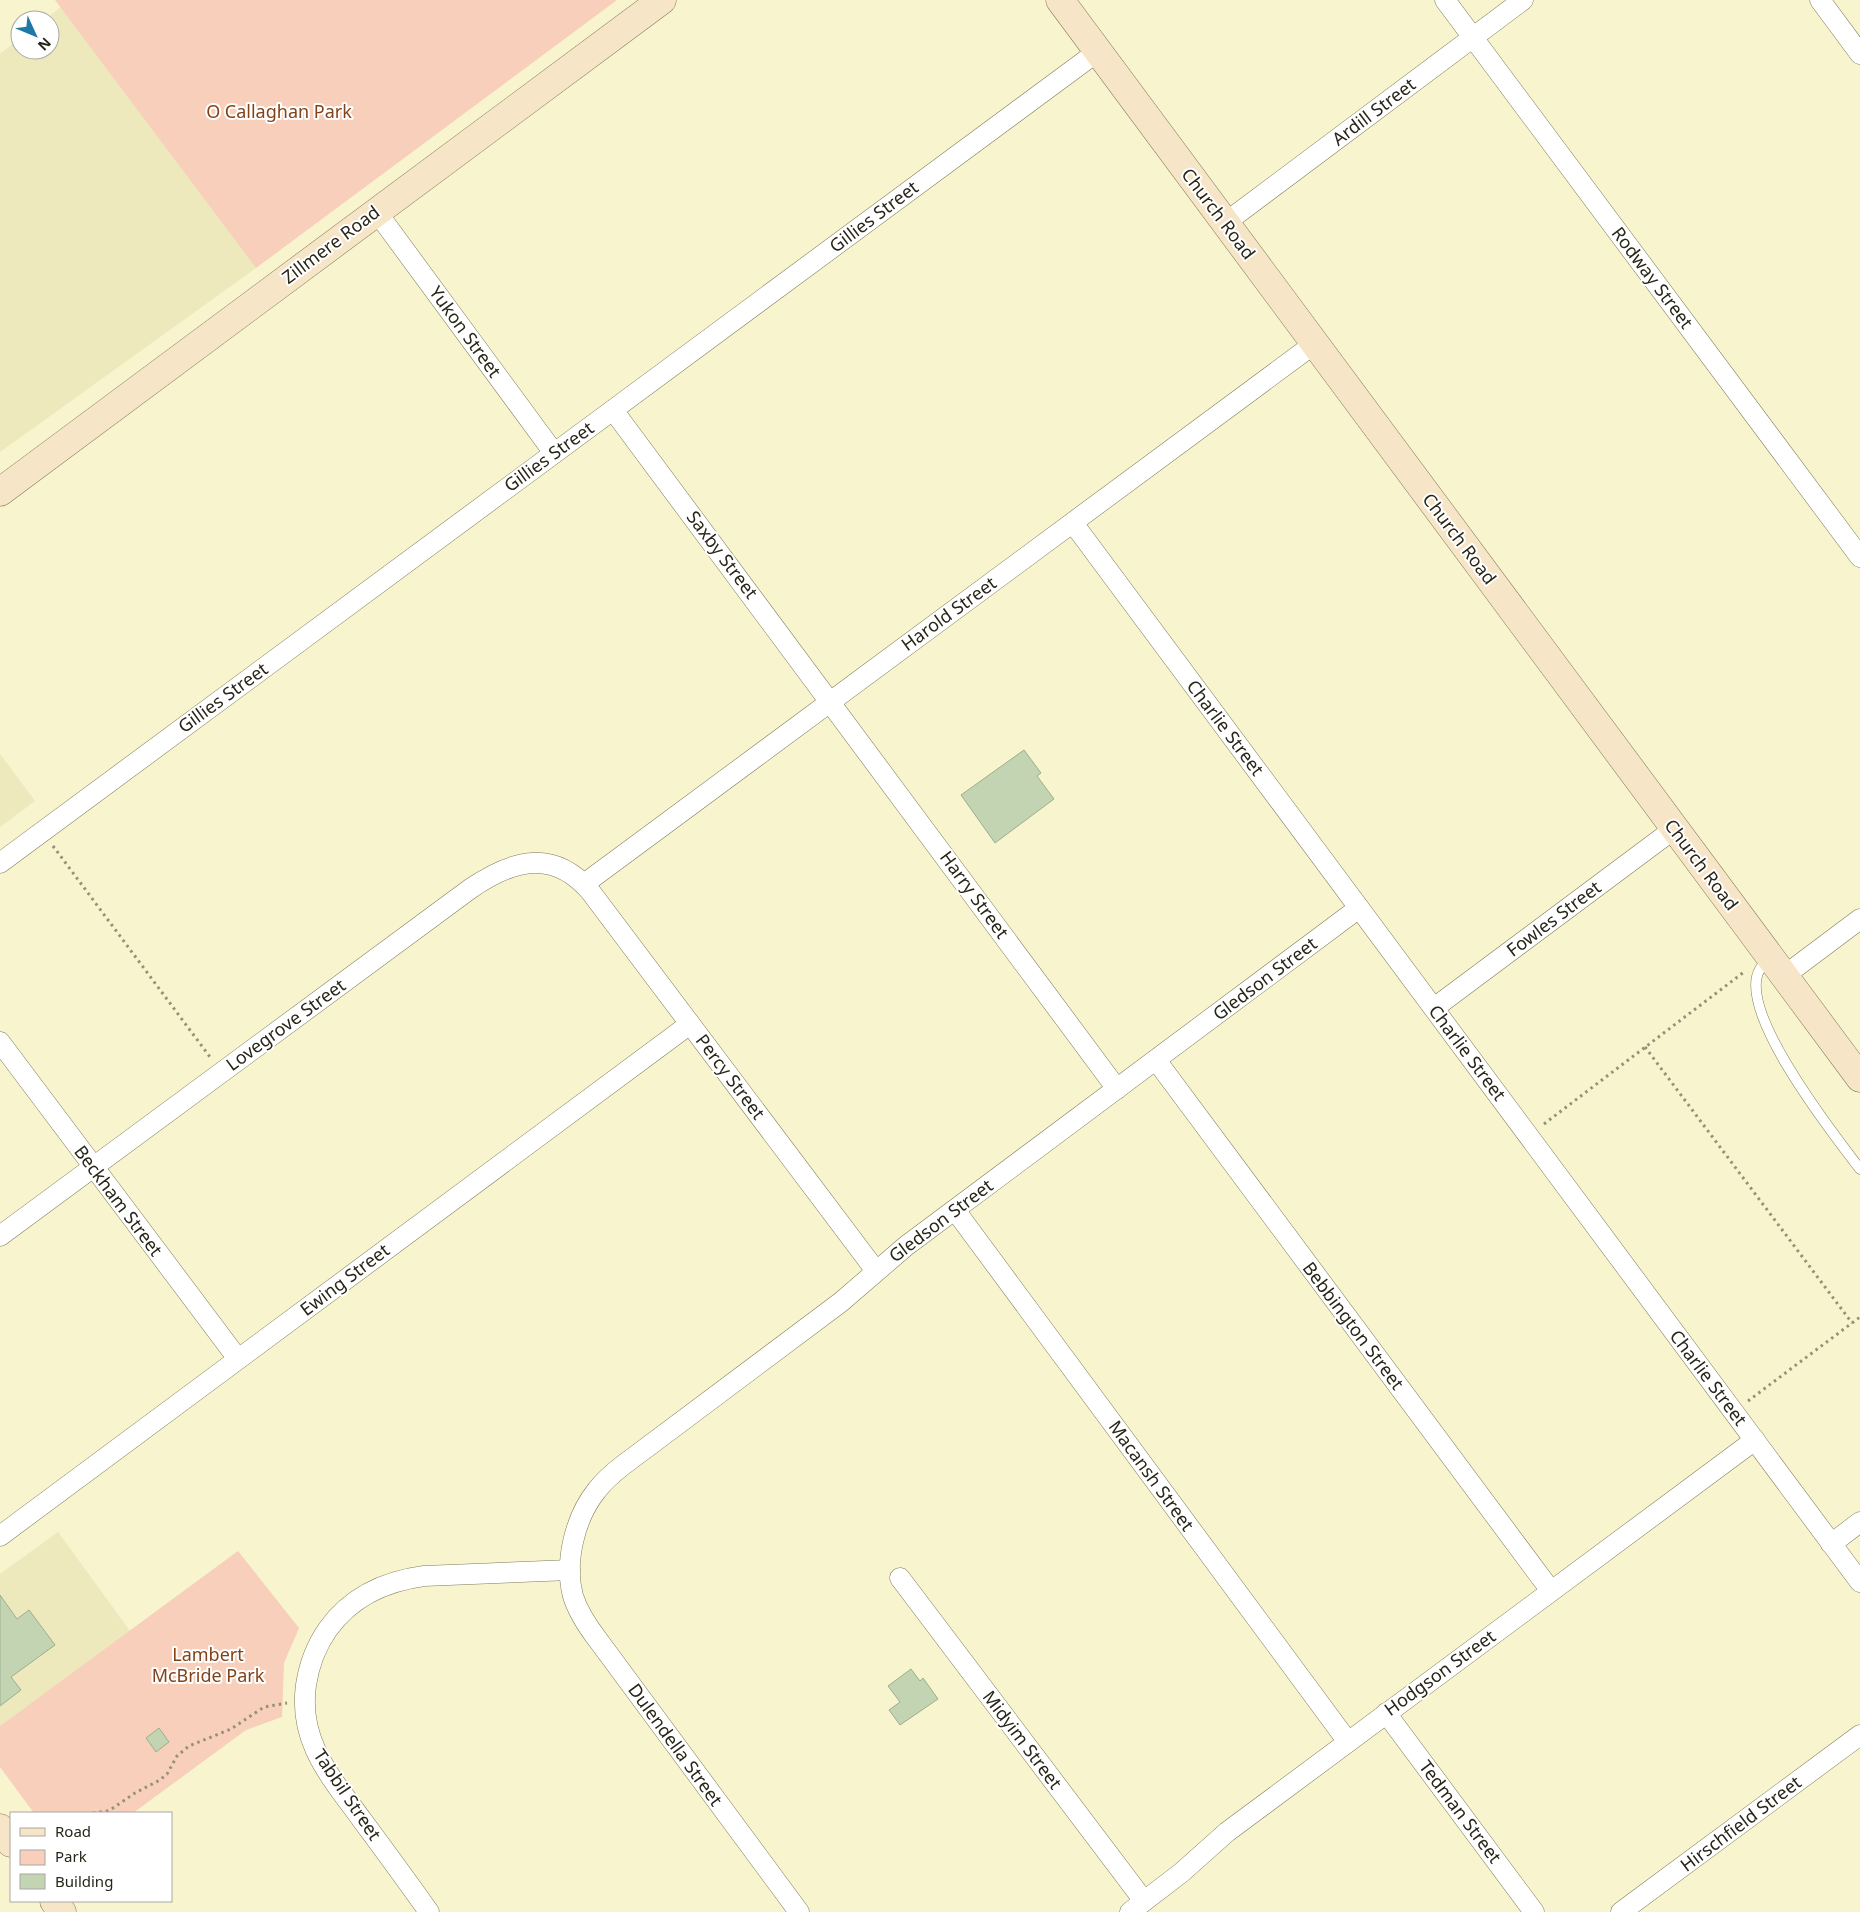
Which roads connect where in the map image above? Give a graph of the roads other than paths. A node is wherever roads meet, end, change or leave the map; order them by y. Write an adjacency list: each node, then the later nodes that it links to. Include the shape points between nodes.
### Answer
1 (662, 0): 9 (street, Zillmere Road)
2 (1060, 0): 7 (street, Church Road)
3 (1445, 0): 6 (street, Rodway Street)
4 (1523, 0): 6 (street, Ardill Street)
5 (1820, 0): 8 (street)
6 (1473, 38): 10 (street, Ardill Street); 16 (street, Rodway Street)
7 (1097, 52): 10 (street, Church Road); 12 (street, Gillies Street)
8 (1860, 54)
9 (376, 211): 13 (street, Yukon Street); 14 (street, Zillmere Road)
10 (1226, 223): 11 (street, Church Road)
11 (1314, 344): 15 (street, Harold Street); 18 (street, Church Road)
12 (613, 410): 13 (street, Gillies Street); 17 (street, Saxby Street)
13 (554, 454): 19 (street, Gillies Street)
14 (0, 492)
15 (1073, 523): 17 (street, Harold Street); 21 (street, Charlie Street)
16 (1857, 546)
17 (831, 701): 20 (street, Harold Street); 29 (street, Harry Street)
18 (1674, 829): 23 (street, Church Road); 24 (street, Fowles Street)
19 (0, 863)
20 (584, 884): 25 (street, Percy Street); 30 (street, Lovegrove Street, via 564,869 548,863 527,863 494,873)
21 (1359, 908): 24 (street, Charlie Street); 27 (street, Gledson Street)
22 (1860, 919): 23 (street)
23 (1768, 968): 28 (street, Church Road); 31 (lane, via 1760,968 1756,991 1760,1012 1770,1035 1810,1103)
24 (1434, 1008): 36 (street, Charlie Street)
25 (690, 1024): 34 (street, Percy Street); 35 (street, Ewing Street)
26 (0, 1042): 30 (street, Beckham Street)
27 (1156, 1060): 29 (street, Gledson Street); 43 (street, Bebbington Street)
28 (1860, 1078)
29 (1117, 1089): 32 (street, Gledson Street)
30 (93, 1168): 33 (street, Lovegrove Street); 35 (street, Beckham Street)
31 (1860, 1169)
32 (955, 1210): 34 (street, Gledson Street); 46 (street, Macansh Street)
33 (0, 1236)
34 (876, 1271): 40 (street, Gledson Street, via 841,1302 609,1477 580,1519)
35 (238, 1359): 38 (street, Ewing Street)
36 (1754, 1440): 39 (street, Charlie Street); 43 (street, Hodgson Street)
37 (1860, 1522): 39 (street)
38 (0, 1536)
39 (1831, 1544): 42 (street, Charlie Street)
40 (570, 1570): 50 (street, Tabbil Street, via 404,1578 373,1591 344,1611 322,1638 314,1655 304,1702 308,1732 322,1763); 51 (street, Dulendella Street, via 574,1597 588,1626)
41 (900, 1578): 49 (street, Midyim Street)
42 (1860, 1582)
43 (1551, 1591): 44 (street, Hodgson Street)
44 (1386, 1713): 46 (street, Hodgson Street); 52 (street, Tedman Street)
45 (1860, 1735): 53 (street, Hirschfield Street)
46 (1348, 1742): 49 (street, Hodgson Street, via 1228,1832)
47 (0, 1828): 48 (street)
48 (10, 1842)
49 (1137, 1907)
50 (430, 1912)
51 (799, 1912)
52 (1534, 1912)
53 (1621, 1912)

